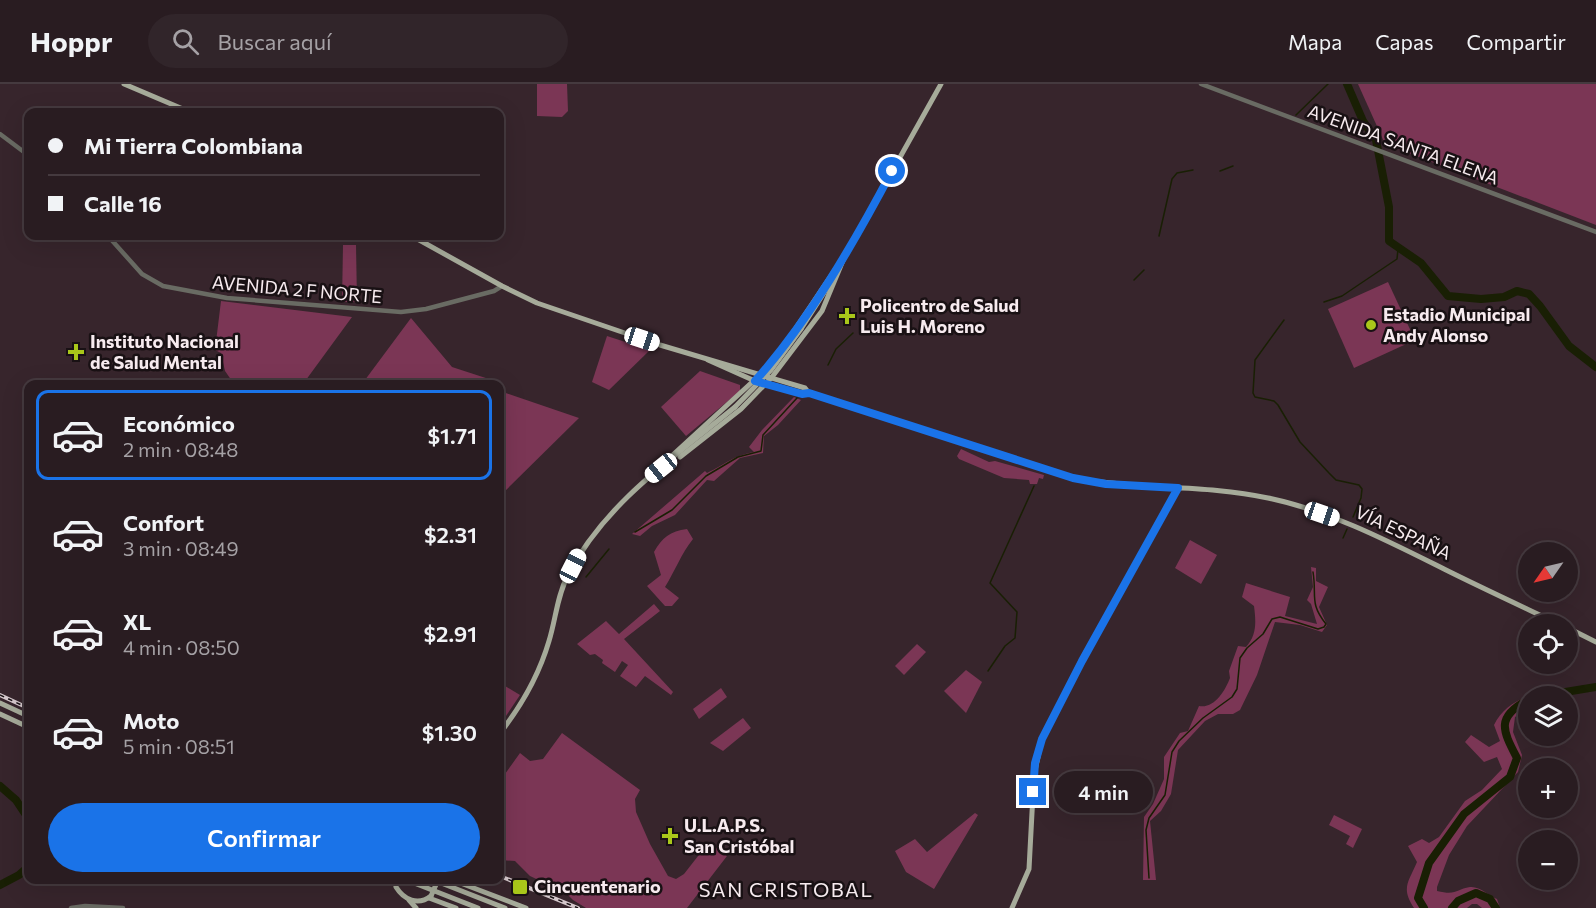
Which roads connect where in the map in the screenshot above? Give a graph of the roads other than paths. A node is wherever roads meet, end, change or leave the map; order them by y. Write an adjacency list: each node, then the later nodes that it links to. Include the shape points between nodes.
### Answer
1 (124, 84): 4 (main road)
2 (941, 84): 10 (main road, via 918,132)
3 (1201, 84): 7 (street, AVENIDA SANTA ELENA)
4 (181, 108)
5 (0, 134): 6 (street)
6 (24, 152)
7 (1596, 232)
8 (112, 240): 11 (street, AVENIDA 2 F NORTE, via 154,282 227,298 401,312 426,309)
9 (419, 240): 11 (main road)
10 (844, 258): 13 (main road, via 827,302); 14 (main road); 20 (main road, bridge, via 822,298 771,370 735,407)
11 (502, 286): 12 (main road, via 537,303)
12 (708, 360): 14 (main road, VÍA ESPAÑA); 16 (main road, VÍA ESPAÑA)
13 (782, 365): 15 (main road); 18 (main road, via 782,374)
14 (761, 374): 15 (main road, VÍA ESPAÑA); 16 (main road)
15 (772, 377): 17 (main road); 18 (main road, VÍA ESPAÑA)
16 (755, 381): 17 (main road, VÍA ESPAÑA); 20 (main road, via 668,457)
17 (766, 384): 19 (main road, VÍA ESPAÑA); 20 (main road, via 741,409 673,463)
18 (791, 384): 19 (main road, VÍA ESPAÑA)
19 (809, 393): 21 (main road, VÍA ESPAÑA, via 1073,478)
20 (661, 468): 29 (main road, via 604,520 579,555 557,602 538,672)
21 (1178, 488): 22 (main road, VÍA ESPAÑA, via 1251,494 1327,515); 48 (main road, via 1042,739 1035,763 1029,869)
22 (1538, 614)
23 (1578, 633): 24 (main road)
24 (1596, 642)
25 (0, 703): 27 (main road)
26 (0, 714): 28 (main road)
27 (24, 714)
28 (24, 725)
29 (504, 727)
30 (396, 884): 38 (main road)
31 (417, 884): 45 (main road)
32 (436, 884): 37 (main road, bridge)
33 (444, 884): 46 (main road)
34 (464, 884): 36 (main road)
35 (467, 884): 36 (main road)
36 (472, 887): 47 (main road)
37 (429, 898): 38 (main road); 39 (main road); 40 (main road)
38 (409, 900): 43 (main road)
39 (438, 902): 40 (main road); 44 (main road)
40 (429, 907)
41 (71, 908): 42 (street)
42 (123, 908)
43 (416, 908)
44 (456, 908)
45 (478, 908)
46 (505, 908)
47 (526, 908)
48 (1011, 908)

